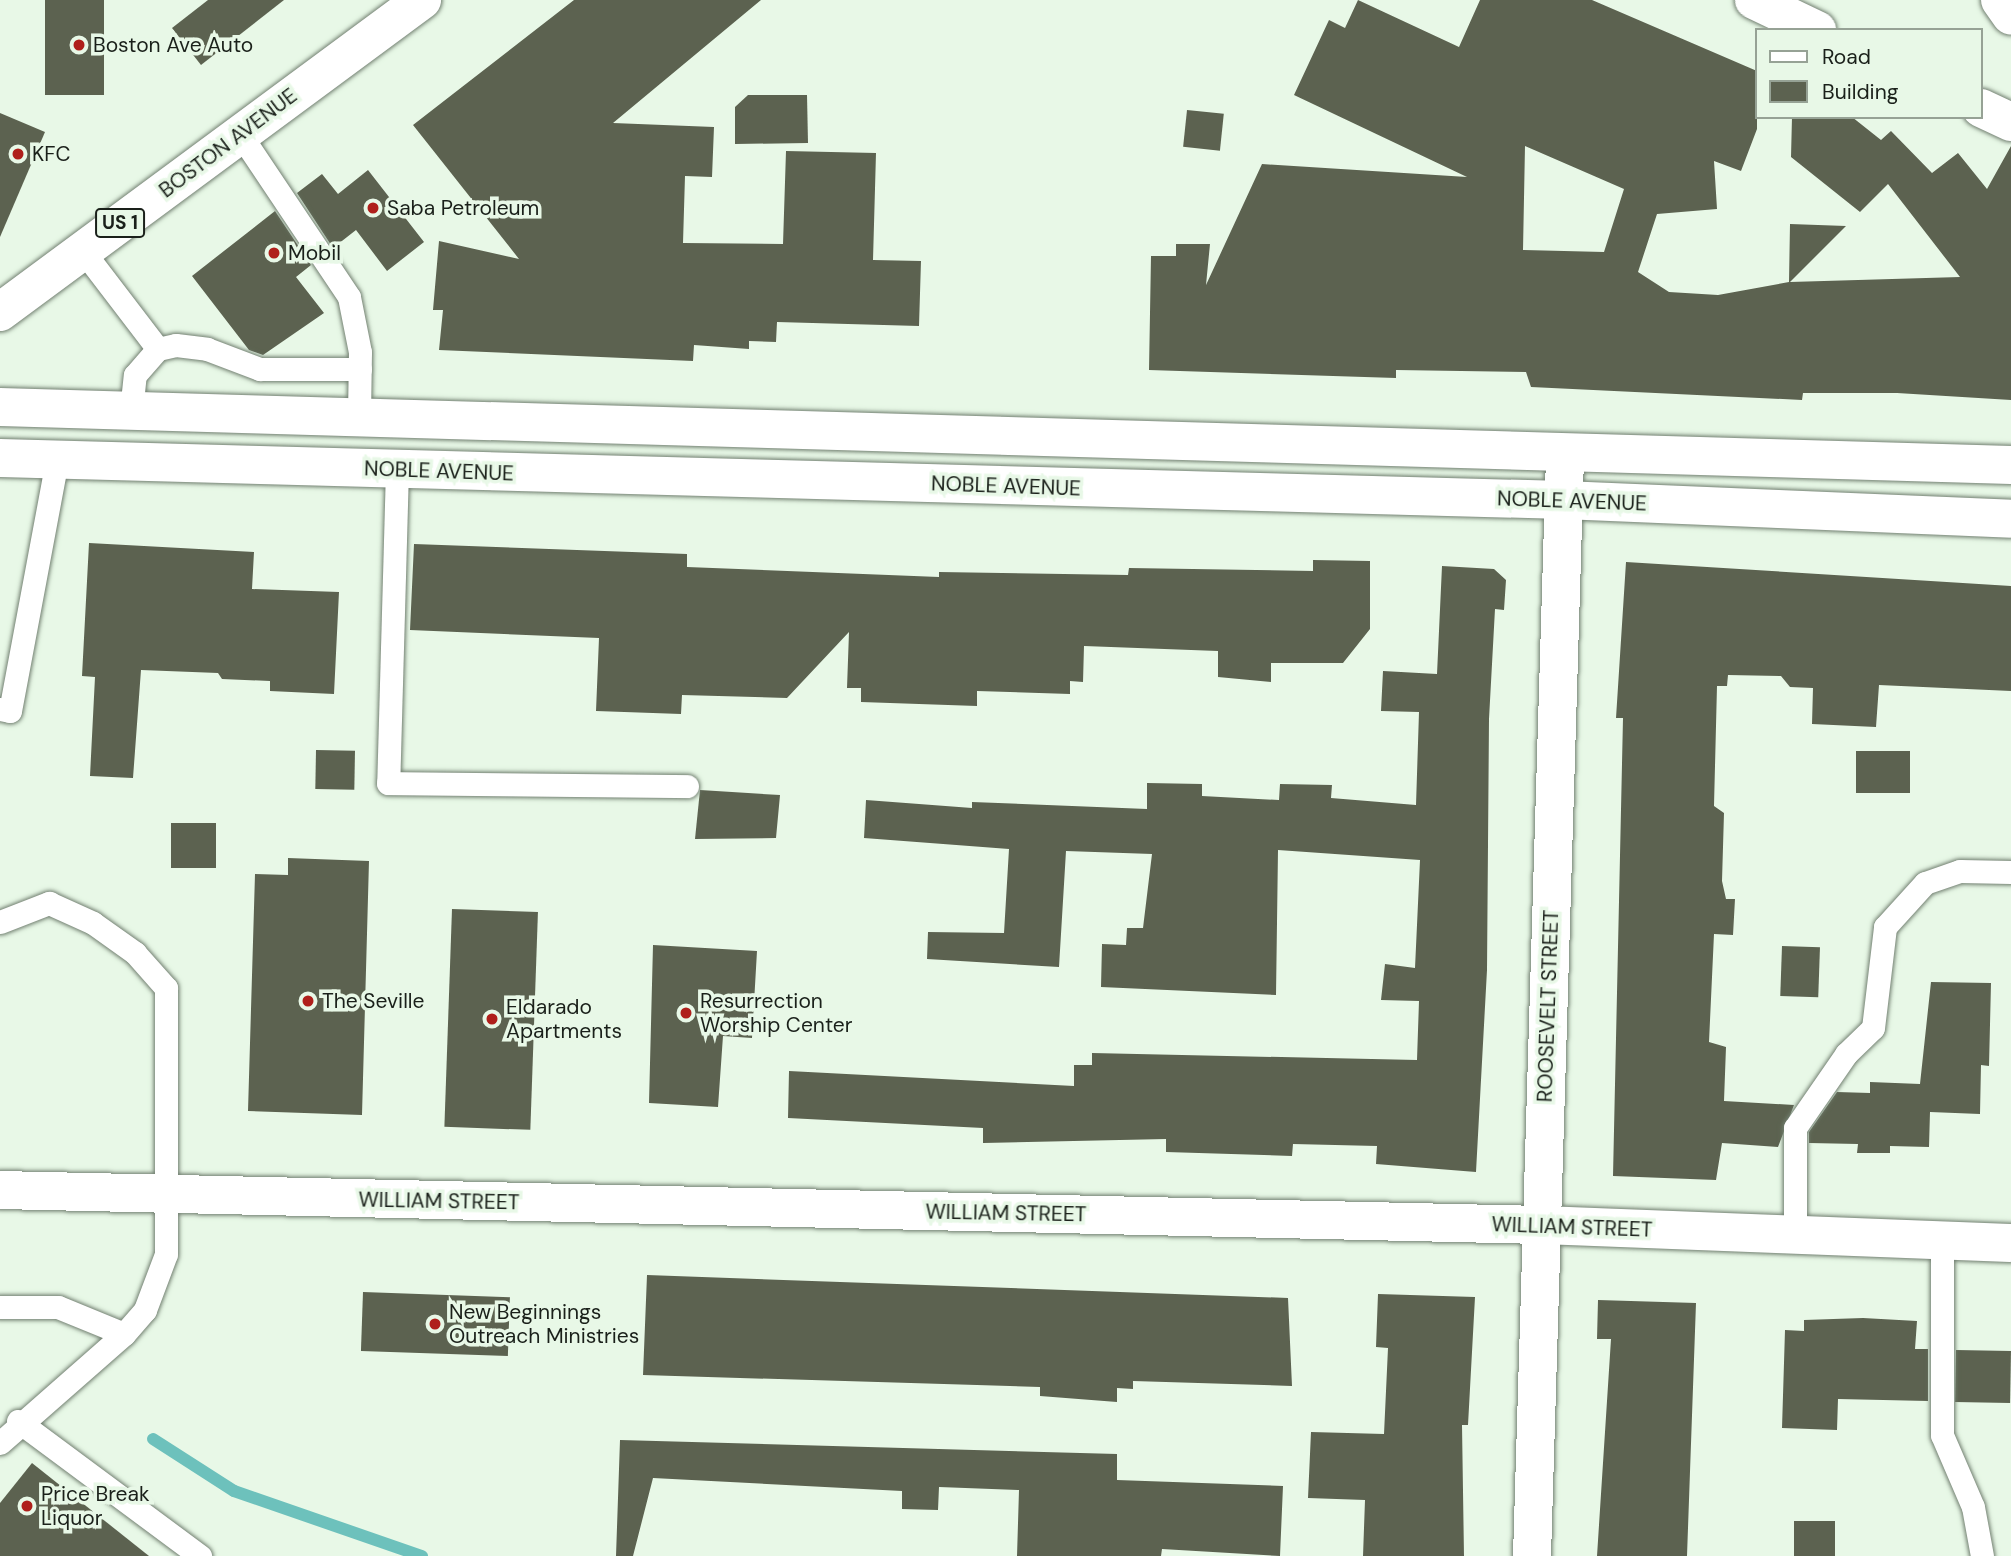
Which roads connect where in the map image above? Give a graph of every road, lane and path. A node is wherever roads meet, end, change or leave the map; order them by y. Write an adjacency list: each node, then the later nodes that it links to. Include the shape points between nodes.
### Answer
1 (422, 0): 8 (main road, BOSTON AVENUE / US 1)
2 (1754, 0): 5 (main road)
3 (2000, 0): 4 (main road)
4 (2011, 16)
5 (1813, 28)
6 (1983, 109): 7 (main road)
7 (2011, 122)
8 (240, 134): 9 (main road, BOSTON AVENUE / US 1); 12 (lane, via 349,297)
9 (83, 251): 10 (main road, BOSTON AVENUE / US 1); 11 (lane)
10 (0, 312)
11 (158, 349): 12 (lane, via 208,349 260,369); 14 (lane, via 135,375)
12 (360, 369): 15 (lane)
13 (0, 407): 14 (main road)
14 (131, 411): 15 (main road)
15 (359, 418): 16 (main road)
16 (1565, 456): 19 (main road); 21 (main road, ROOSEVELT STREET)
17 (0, 458): 18 (main road, NOBLE AVENUE)
18 (57, 461): 20 (main road, NOBLE AVENUE); 23 (lane, via 10,711)
19 (2011, 465)
20 (397, 469): 21 (main road, NOBLE AVENUE); 24 (lane, via 388,783)
21 (1564, 500): 22 (main road, NOBLE AVENUE); 29 (main road, ROOSEVELT STREET)
22 (2011, 519)
23 (0, 709)
24 (687, 786)
25 (2011, 872): 30 (lane, via 1960,871 1925,883 1885,927 1872,1028 1846,1054 1795,1128)
26 (0, 922): 28 (lane, via 49,903 93,923 135,953 166,988 171,1047)
27 (0, 1190): 28 (main road, WILLIAM STREET)
28 (162, 1195): 29 (main road, WILLIAM STREET); 34 (lane, via 166,1254 145,1310)
29 (1542, 1225): 30 (main road, WILLIAM STREET); 38 (main road, ROOSEVELT STREET)
30 (1795, 1234): 31 (main road, WILLIAM STREET)
31 (1942, 1240): 32 (main road, WILLIAM STREET); 39 (lane, via 1942,1435 1973,1507)
32 (2011, 1243)
33 (0, 1307): 34 (lane, via 58,1307)
34 (124, 1334): 35 (lane)
35 (18, 1421): 36 (lane); 37 (lane)
36 (0, 1443)
37 (200, 1556)
38 (1532, 1556)
39 (1982, 1556)

